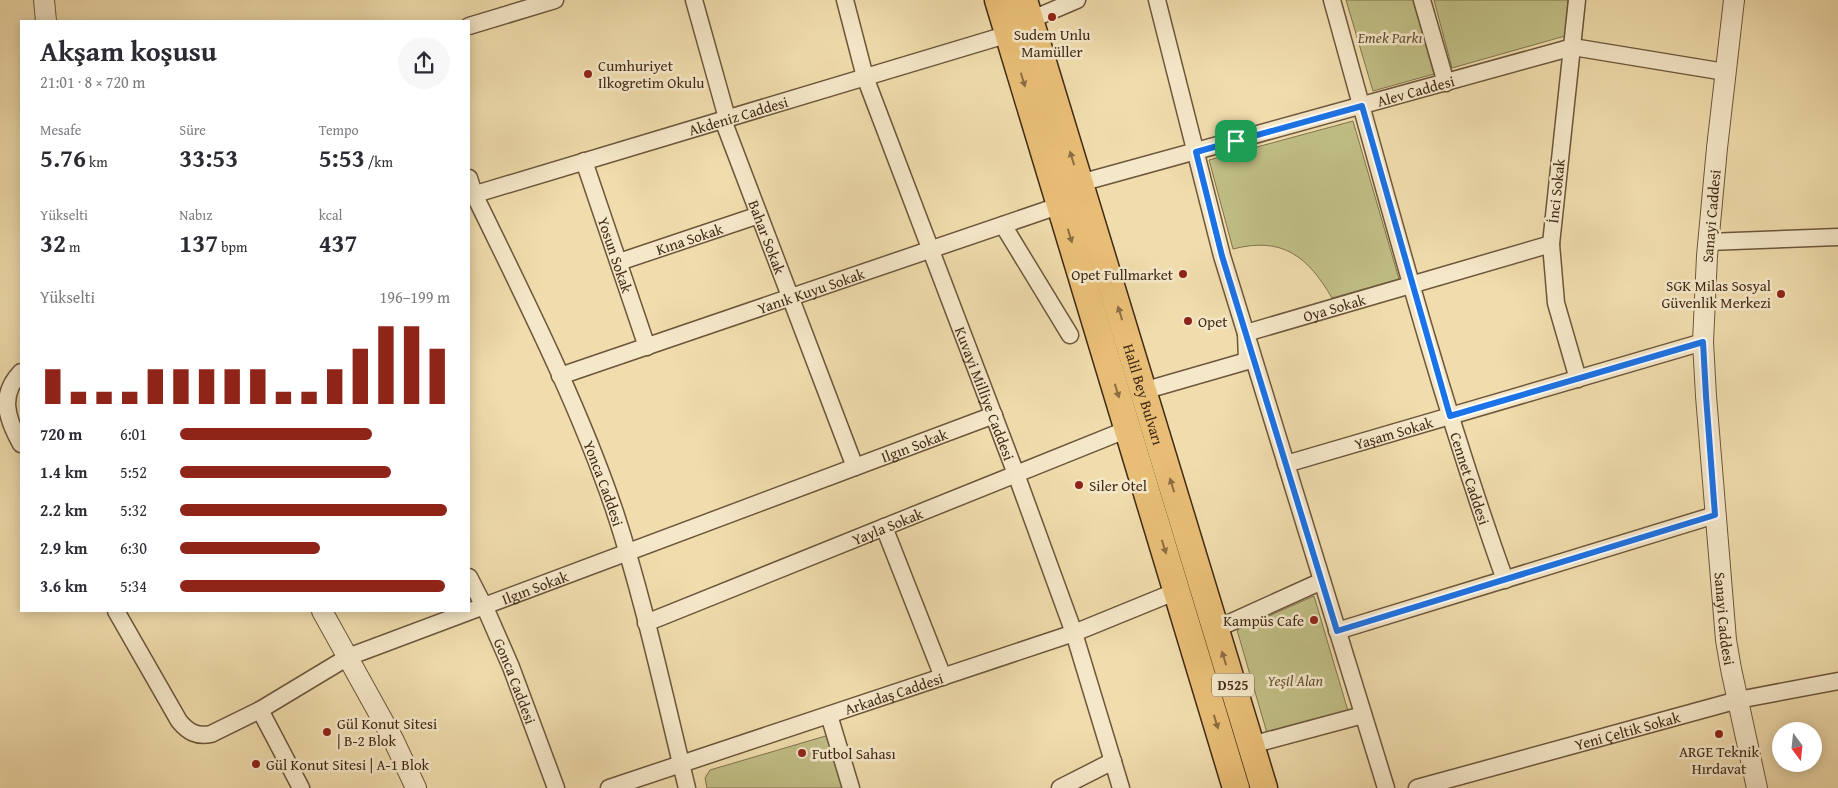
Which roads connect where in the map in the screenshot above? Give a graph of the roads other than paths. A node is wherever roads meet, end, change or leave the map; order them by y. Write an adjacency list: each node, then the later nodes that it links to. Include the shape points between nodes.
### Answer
1 (44, 0): 13 (street)
2 (555, 0): 14 (street)
3 (694, 0): 21 (street, Bahar Sokak)
4 (845, 0): 18 (street, Kuvayi Milliye Caddesi)
5 (998, 0): 15 (highway, Halil Bey Bulvarı / D525)
6 (1076, 0): 12 (street)
7 (1157, 0): 22 (street)
8 (1332, 0): 20 (street, Cennet Caddesi)
9 (1422, 0): 19 (street)
10 (1577, 0): 16 (street, İnci Sokak)
11 (1734, 0): 17 (street, Sanayi Caddesi)
12 (1027, 10): 24 (highway, Halil Bey Bulvarı / D525, one-way to 12)
13 (46, 20)
14 (470, 26)
15 (1009, 34): 18 (street, Akdeniz Caddesi); 26 (highway, Halil Bey Bulvarı / D525, one-way to 26)
16 (1573, 47): 17 (street, Alev Caddesi); 19 (street, Alev Caddesi); 31 (street, İnci Sokak)
17 (1725, 72): 30 (street, Sanayi Caddesi)
18 (865, 77): 21 (street, Akdeniz Caddesi); 32 (street, Kuvayi Milliye Caddesi)
19 (1446, 83): 20 (street, Alev Caddesi)
20 (1362, 106): 22 (street, Alev Caddesi); 34 (street, Cennet Caddesi)
21 (725, 119): 23 (street, Akdeniz Caddesi); 27 (street, Bahar Sokak)
22 (1196, 152): 24 (street, Alev Caddesi); 36 (street, via 1222,256)
23 (584, 161): 25 (street, Akdeniz Caddesi); 33 (street, Yosun Sokak)
24 (1080, 184): 43 (highway, Halil Bey Bulvarı / D525, one-way to 24)
25 (472, 195): 41 (street, Yonca Caddesi)
26 (1061, 205): 28 (street, Yanık Kuyu Sokak); 46 (highway, Halil Bey Bulvarı / D525, one-way to 46)
27 (759, 215): 33 (street, Kına Sokak); 35 (street, Bahar Sokak)
28 (1003, 225): 32 (street, Yanık Kuyu Sokak); 37 (street)
29 (1838, 237): 30 (street)
30 (1708, 242): 38 (street, Sanayi Caddesi)
31 (1551, 244): 34 (street, Oya Sokak); 42 (street, İnci Sokak, via 1556,303)
32 (931, 250): 35 (street, Yanık Kuyu Sokak); 44 (street, Kuvayi Milliye Caddesi)
33 (619, 262): 39 (street, Yosun Sokak)
34 (1412, 284): 36 (street, Oya Sokak); 45 (street, Cennet Caddesi)
35 (791, 298): 39 (street, Yanık Kuyu Sokak); 49 (street, Bahar Sokak)
36 (1246, 333): 43 (street, via 1247,361); 48 (street)
37 (1070, 335)
38 (1703, 342): 42 (street, Yaşam Sokak); 51 (street, Sanayi Caddesi)
39 (648, 347): 41 (street, Yanık Kuyu Sokak)
40 (20, 373): 47 (street, via 4,385 1,394 4,413)
41 (560, 376): 53 (street, Yonca Caddesi, via 594,454)
42 (1578, 379): 45 (street, Yaşam Sokak)
43 (1143, 391): 64 (highway, Halil Bey Bulvarı / D525, one-way to 43)
44 (994, 416): 49 (street, Ilgın Sokak); 50 (street, Kuvayi Milliye Caddesi)
45 (1450, 416): 48 (street, Yaşam Sokak); 55 (street, Cennet Caddesi)
46 (1128, 428): 50 (street, Yayla Sokak); 57 (highway, Halil Bey Bulvarı / D525, one-way to 57)
47 (20, 442)
48 (1286, 464): 56 (street)
49 (855, 467): 53 (street, Ilgın Sokak)
50 (1016, 474): 52 (street, Yayla Sokak); 66 (street, Kuvayi Milliye Caddesi)
51 (1715, 515): 55 (street); 70 (street, Sanayi Caddesi, via 1726,640)
52 (884, 527): 63 (street, Yayla Sokak); 68 (street)
53 (627, 552): 58 (street, Ilgın Sokak); 63 (street, Yonca Caddesi)
54 (470, 579): 58 (street, Gonca Caddesi)
55 (1505, 580): 65 (street)
56 (1322, 581): 64 (street); 65 (street)
57 (1177, 592): 66 (street, Arkadaş Caddesi); 85 (highway, Halil Bey Bulvarı / D525, one-way to 85)
58 (482, 606): 59 (street, Ilgın Sokak); 79 (street, Gonca Caddesi, via 511,667)
59 (470, 611)
60 (117, 612): 71 (street, Ilgın Sokak, via 167,702 186,729 203,736 211,734)
61 (323, 612): 67 (street)
62 (466, 612): 67 (street, Ilgın Sokak)
63 (646, 623): 76 (street, Yonca Caddesi)
64 (1216, 629): 74 (highway, Halil Bey Bulvarı / D525, one-way to 64)
65 (1337, 631): 73 (street)
66 (1074, 633): 68 (street, Arkadaş Caddesi); 75 (street, Kuvayi Milliye Caddesi)
67 (348, 657): 71 (street, Ilgın Sokak); 78 (street)
68 (943, 677): 72 (street, Arkadaş Caddesi)
69 (1838, 680): 70 (street, Yeni Çeltik Sokak)
70 (1738, 700): 88 (street, Yeni Çeltik Sokak); 89 (street, Sanayi Caddesi)
71 (260, 710): 77 (street)
72 (829, 715): 76 (street, Arkadaş Caddesi); 82 (street)
73 (1363, 715): 74 (street); 87 (street)
74 (1251, 745): 86 (highway, Halil Bey Bulvarı / D525)
75 (1112, 761): 83 (street); 84 (street, Kuvayi Milliye Caddesi)
76 (681, 765): 80 (street, Arkadaş Caddesi); 81 (street, Yonca Caddesi)
77 (301, 788)
78 (416, 788)
79 (556, 788)
80 (609, 788)
81 (687, 788)
82 (851, 788)
83 (1060, 788)
84 (1121, 788)
85 (1236, 788)
86 (1264, 788)
87 (1386, 788)
88 (1417, 788)
89 (1757, 788)

